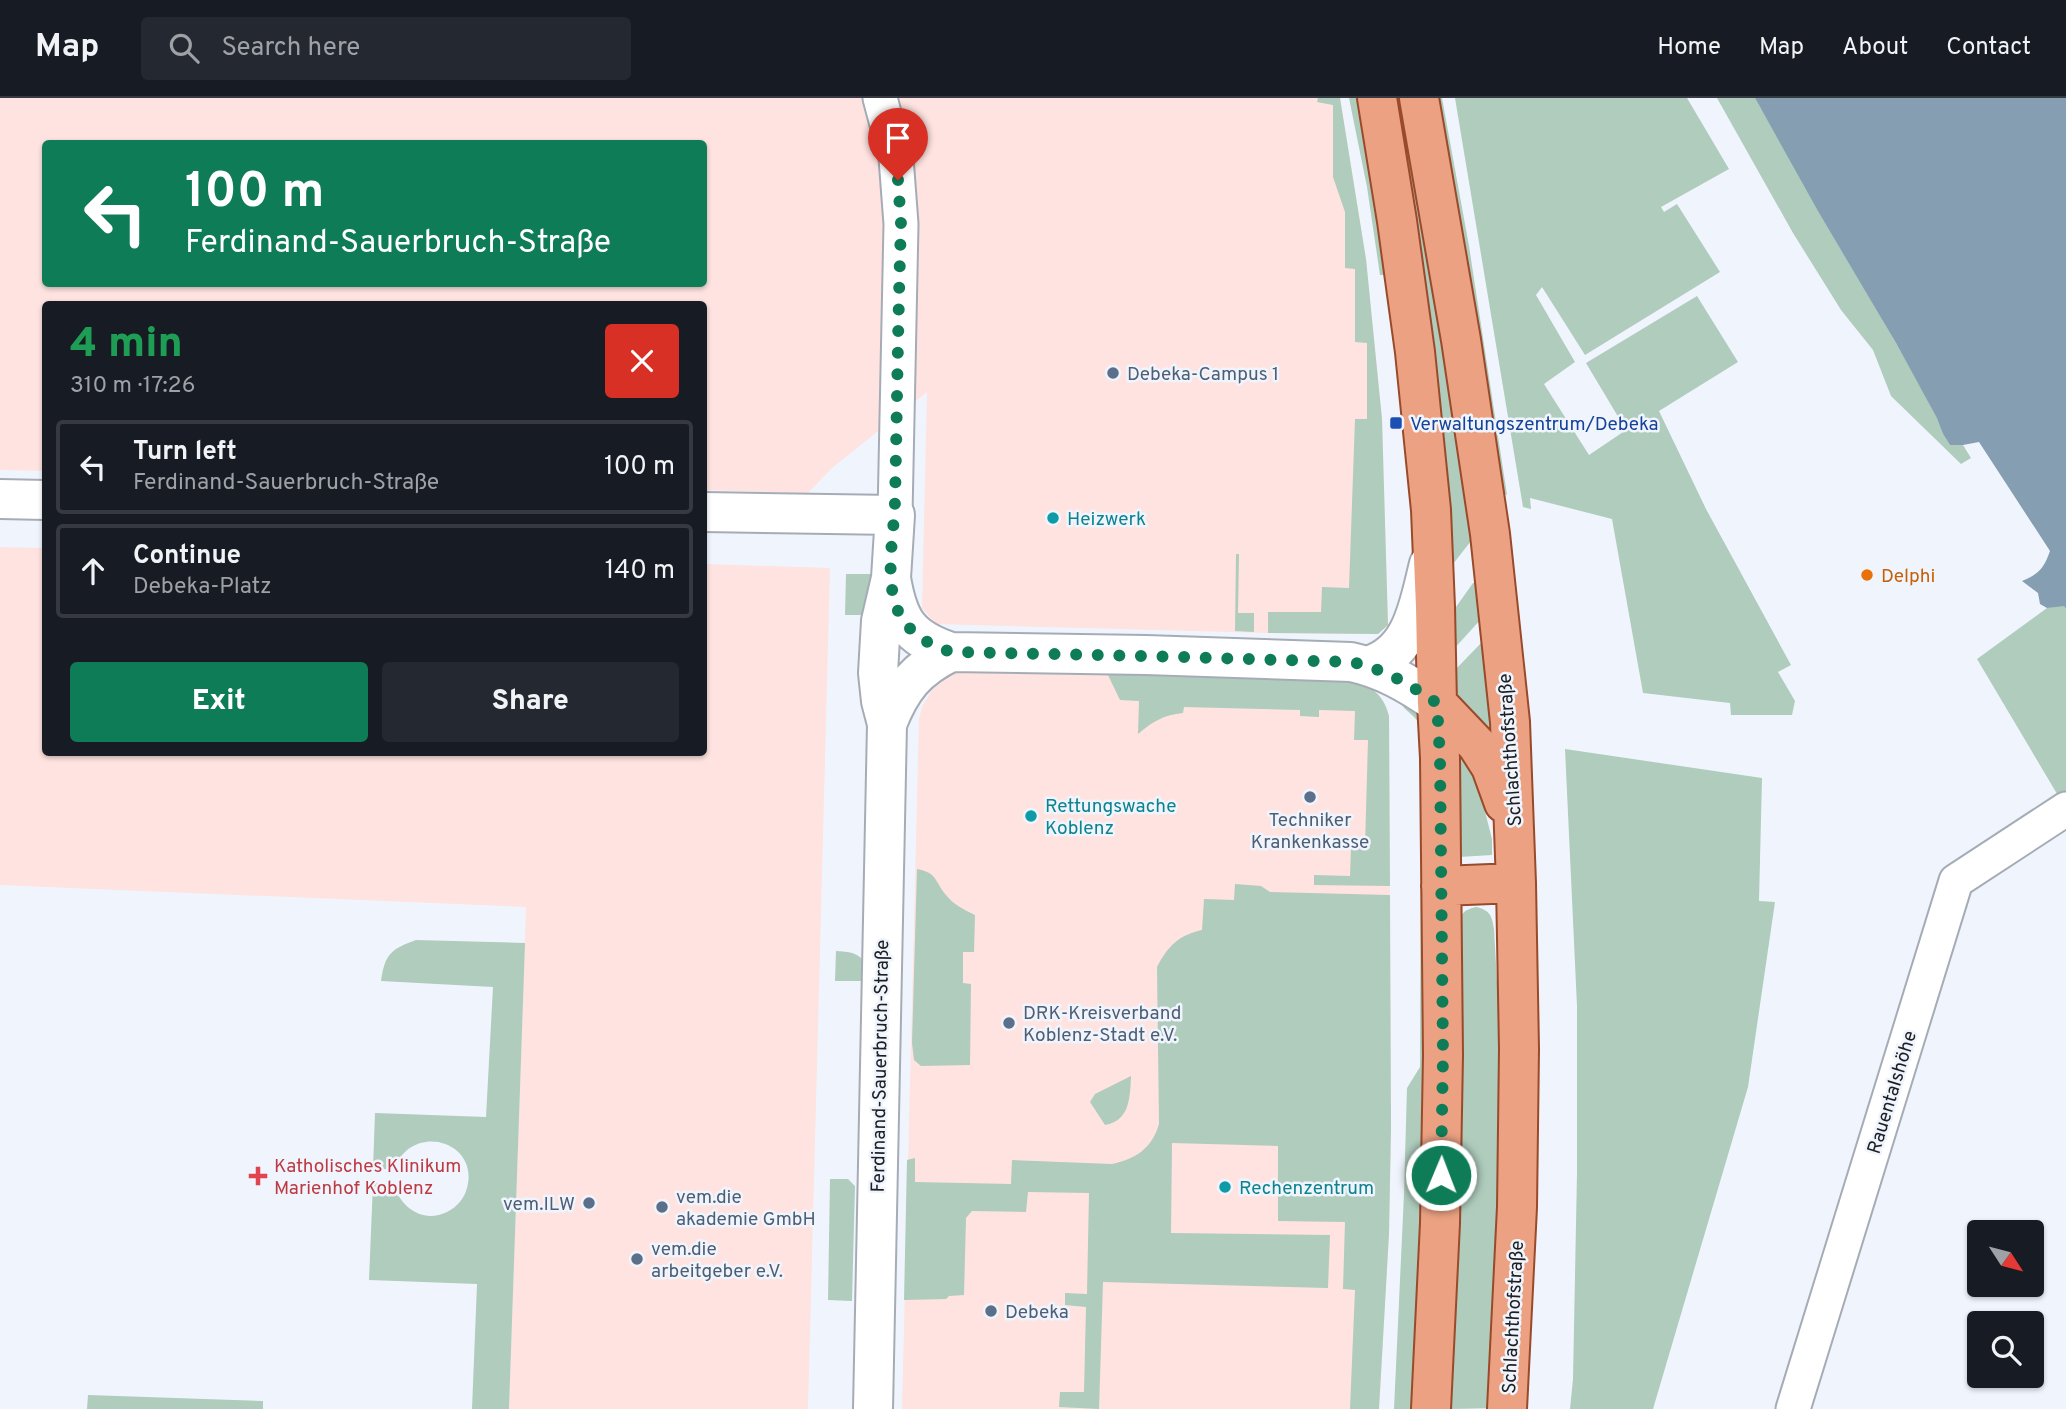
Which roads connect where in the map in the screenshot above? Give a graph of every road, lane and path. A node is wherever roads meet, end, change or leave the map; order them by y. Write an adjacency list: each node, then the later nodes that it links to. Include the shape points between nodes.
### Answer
1 (880, 98): 7 (street, via 896,158 901,224)
2 (1377, 98): 9 (main road, via 1415,352)
3 (1419, 98): 8 (main road, Schlachthofstraße)
4 (0, 499): 5 (street)
5 (42, 500)
6 (707, 512): 7 (street)
7 (895, 515): 10 (street, Ferdinand-Sauerbruch-Straße)
8 (1490, 534): 11 (main road, via 1479,542); 17 (main road, Schlachthofstraße, via 1510,722)
9 (1433, 552): 11 (main road); 13 (street, via 1408,634 1389,657)
10 (891, 578): 12 (street, Ferdinand-Sauerbruch-Straße, via 898,611 911,630); 15 (street, Ferdinand-Sauerbruch-Straße, via 881,621 878,673)
11 (1435, 607): 14 (main road)
12 (951, 652): 13 (street, Ferdinand-Sauerbruch-Straße); 15 (street, Ferdinand-Sauerbruch-Straße, via 913,678)
13 (1367, 666): 14 (street, Ferdinand-Sauerbruch-Straße, via 1402,679)
14 (1437, 703): 17 (main road, via 1484,756); 19 (main road)
15 (887, 723): 20 (street, Ferdinand-Sauerbruch-Straße)
16 (2057, 815): 23 (street, Rauentalshöhe, via 1956,881)
17 (1514, 827): 18 (main road, Schlachthofstraße)
18 (1516, 883): 19 (main road); 22 (main road, Schlachthofstraße, via 1517,1207)
19 (1441, 886): 21 (main road, via 1443,1055)
20 (873, 1409)
21 (1431, 1409)
22 (1507, 1409)
23 (1793, 1409)

